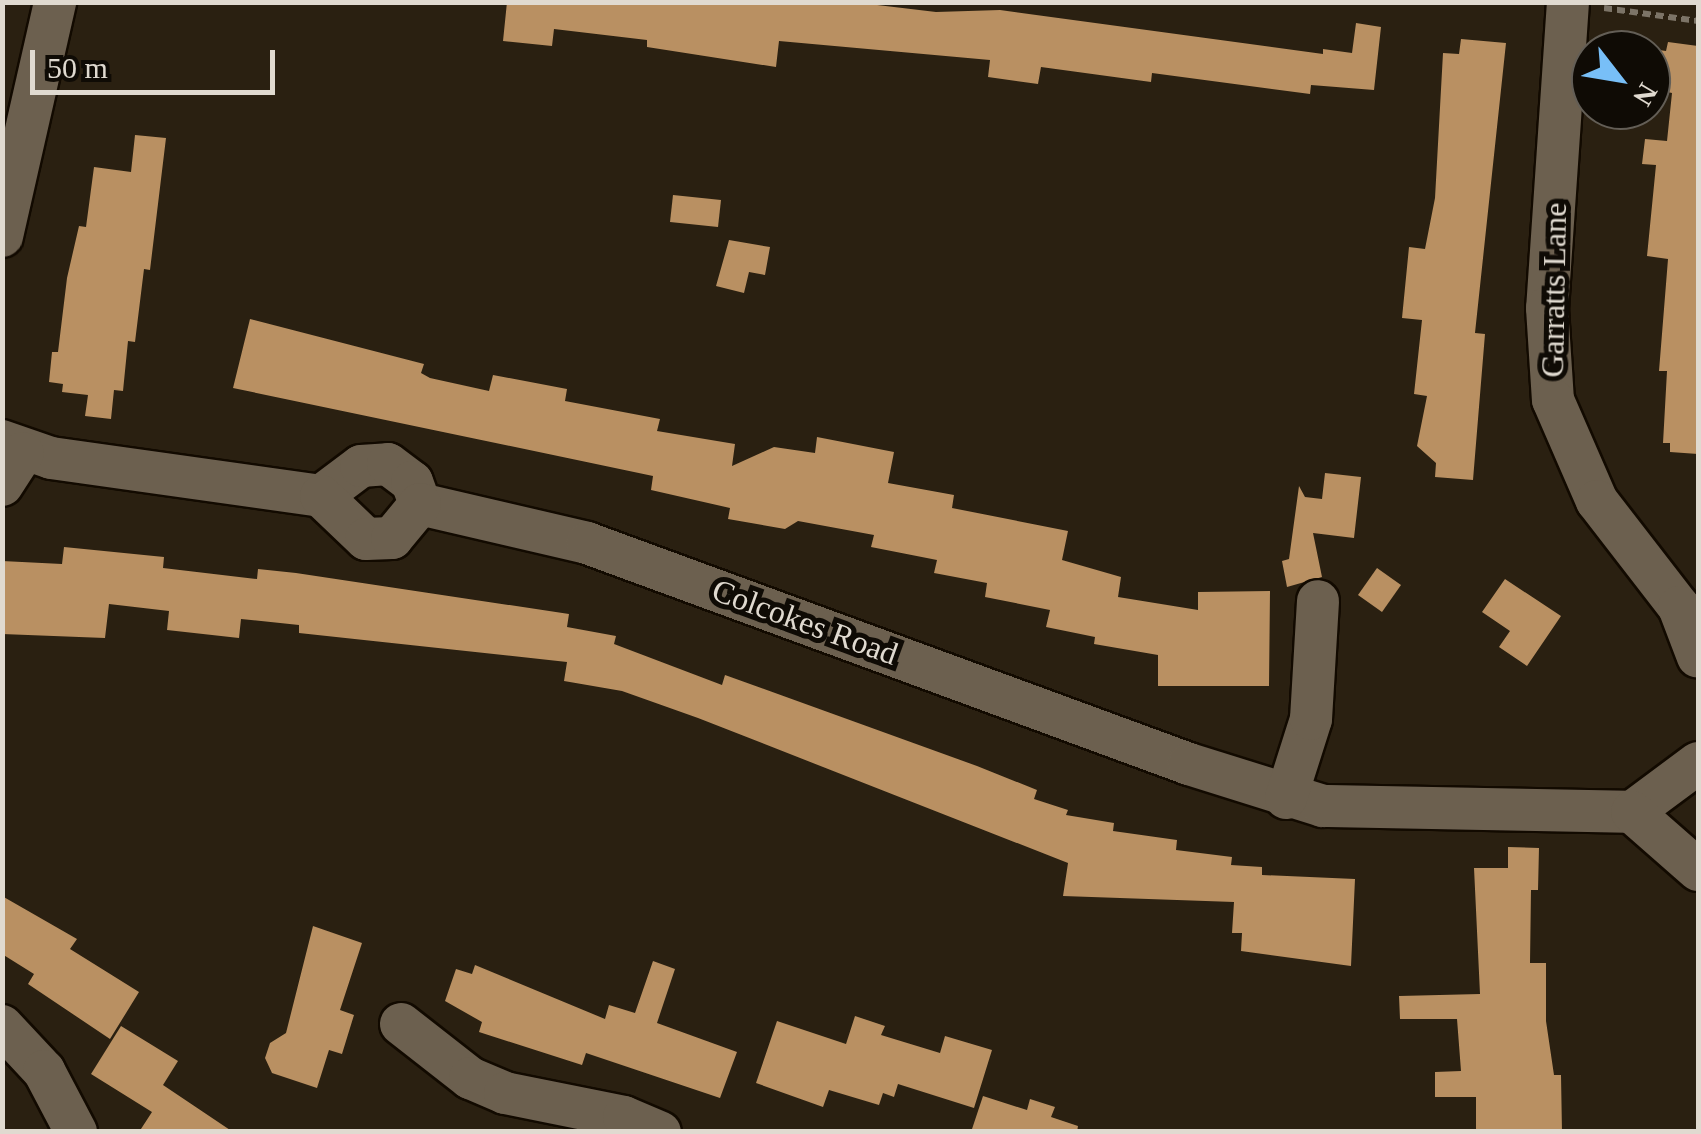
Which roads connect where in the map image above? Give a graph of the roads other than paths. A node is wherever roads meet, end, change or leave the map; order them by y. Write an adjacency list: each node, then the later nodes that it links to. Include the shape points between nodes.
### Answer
1 (55, 2): 3 (street)
2 (1563, 3): 8 (street, Garratts Lane, via 1546,308 1553,400 1598,502 1679,606)
3 (2, 236)
4 (9, 460): 5 (street)
5 (321, 496): 6 (street, via 361,466 388,464 412,482); 6 (street, via 366,539 392,538)
6 (420, 504): 10 (street, Colcokes Road, via 587,543)
7 (1318, 600): 10 (street, via 1311,719)
8 (1698, 657)
9 (1698, 763): 11 (street)
10 (1286, 798): 11 (street, Colcokes Road, via 1323,806)
11 (1632, 812): 12 (street)
12 (1698, 870)
13 (402, 1024): 16 (street, via 470,1078 505,1093 624,1117)
14 (2, 1026): 15 (street, via 44,1070)
15 (76, 1132)
16 (660, 1132)

